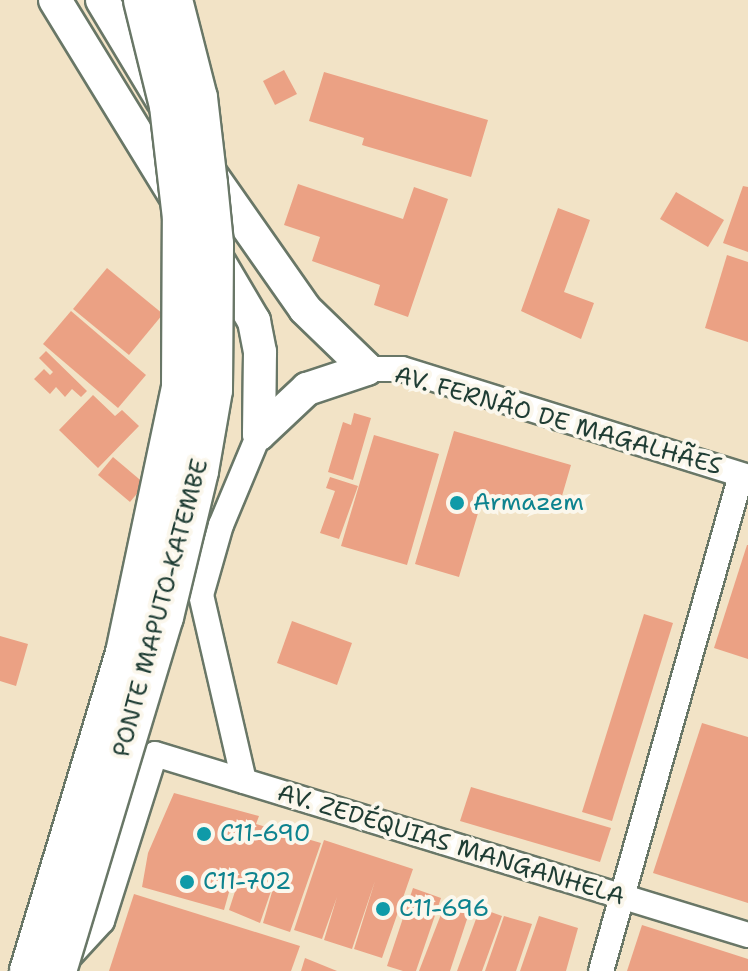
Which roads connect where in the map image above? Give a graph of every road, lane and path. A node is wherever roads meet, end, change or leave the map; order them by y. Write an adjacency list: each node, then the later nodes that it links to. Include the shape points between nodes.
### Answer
1 (55, 0): 6 (main road, via 254,321 260,352)
2 (102, 0): 5 (main road, via 265,255 305,309)
3 (143, 0): 11 (highway, PONTE MAPUTO-KATEMBE, bridge, via 169,106 182,218 181,387 125,653)
4 (173, 0): 12 (highway, PONTE MAPUTO-KATEMBE, bridge, via 198,98 208,184 214,244 213,390 164,617)
5 (367, 369): 6 (main road, via 307,389); 7 (street, AV. FERNÃO DE MAGALHÃES, via 402,369)
6 (259, 434): 8 (street, via 221,525 201,595)
7 (745, 476): 9 (street)
8 (244, 781): 9 (street, AV. ZEDÉQUIAS MANGANHELA); 12 (street, AV. ZEDÉQUIAS MANGANHELA, via 155,754 102,921)
9 (623, 899): 10 (street, AV. ZEDÉQUIAS MANGANHELA); 13 (street)
10 (748, 935)
11 (29, 971)
12 (57, 971)
13 (601, 971)

